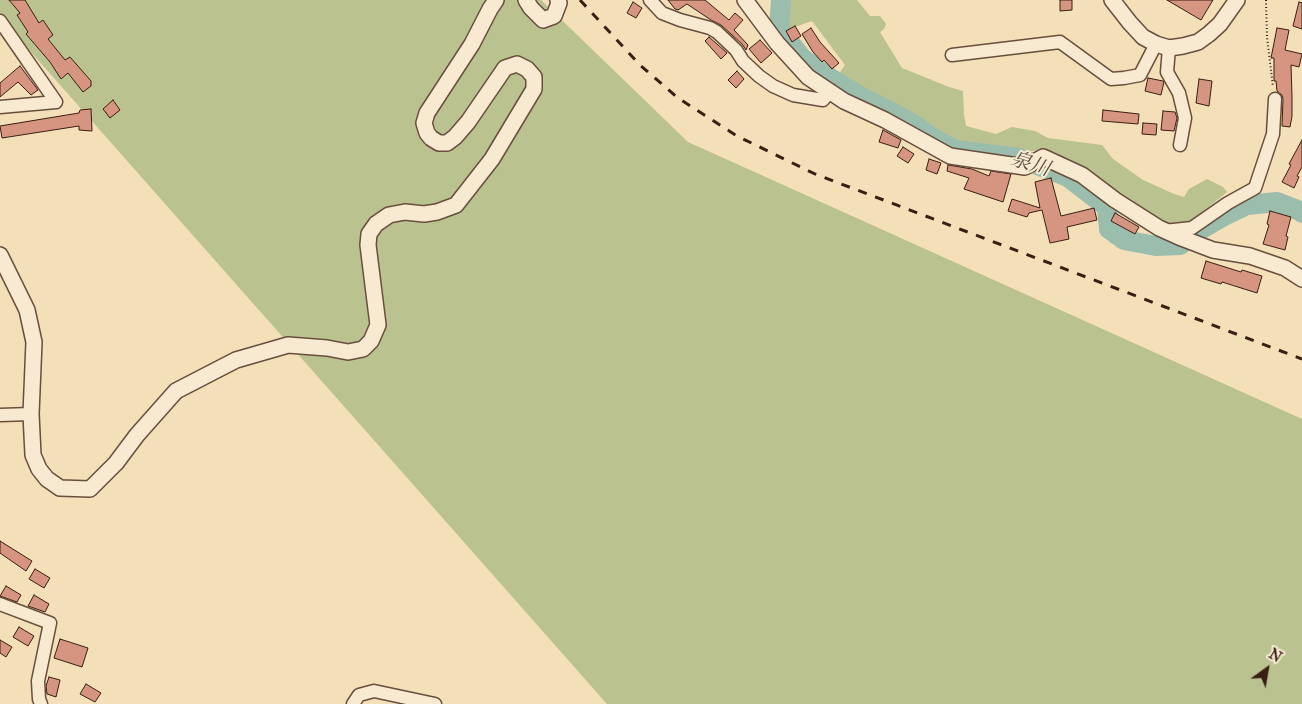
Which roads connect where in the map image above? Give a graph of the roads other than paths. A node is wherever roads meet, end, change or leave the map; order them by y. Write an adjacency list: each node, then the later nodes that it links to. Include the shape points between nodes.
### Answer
1 (496, 0): 18 (street, via 427,113 424,123 427,132 439,143 455,138 504,68 517,64 527,69 534,77 534,89 492,159 456,206 424,214 405,212 388,215 369,234 378,325 371,341 363,349 348,352 288,345 236,360 176,391 90,489 60,488 39,469 33,455)
2 (526, 0): 3 (street, via 543,20 554,16)
3 (558, 0)
4 (650, 0): 11 (street, via 662,13 717,32 743,61 773,86 794,95 823,100)
5 (745, 0): 11 (street, via 808,77)
6 (1112, 0): 9 (street, via 1144,37)
7 (1237, 0): 9 (street, via 1220,24 1198,42)
8 (0, 21): 13 (street, via 56,102)
9 (1163, 46): 10 (street, via 1140,75 1110,79 1060,42); 14 (street, via 1167,72 1178,93 1185,118)
10 (952, 55)
11 (830, 92): 15 (street, via 950,156 1025,168 1043,157 1082,175)
12 (1274, 100): 15 (street, via 1273,134 1255,188 1228,202 1192,228)
13 (0, 107)
14 (1180, 146)
15 (1164, 231): 17 (street, via 1213,250 1250,256 1285,268)
16 (0, 255): 18 (street, via 27,310 34,342)
17 (1302, 278)
18 (32, 414): 19 (street)
19 (0, 415)
20 (0, 604): 21 (street, via 50,623 38,681)
21 (41, 704)
22 (353, 704): 23 (street, via 359,695 374,691)
23 (435, 704)

